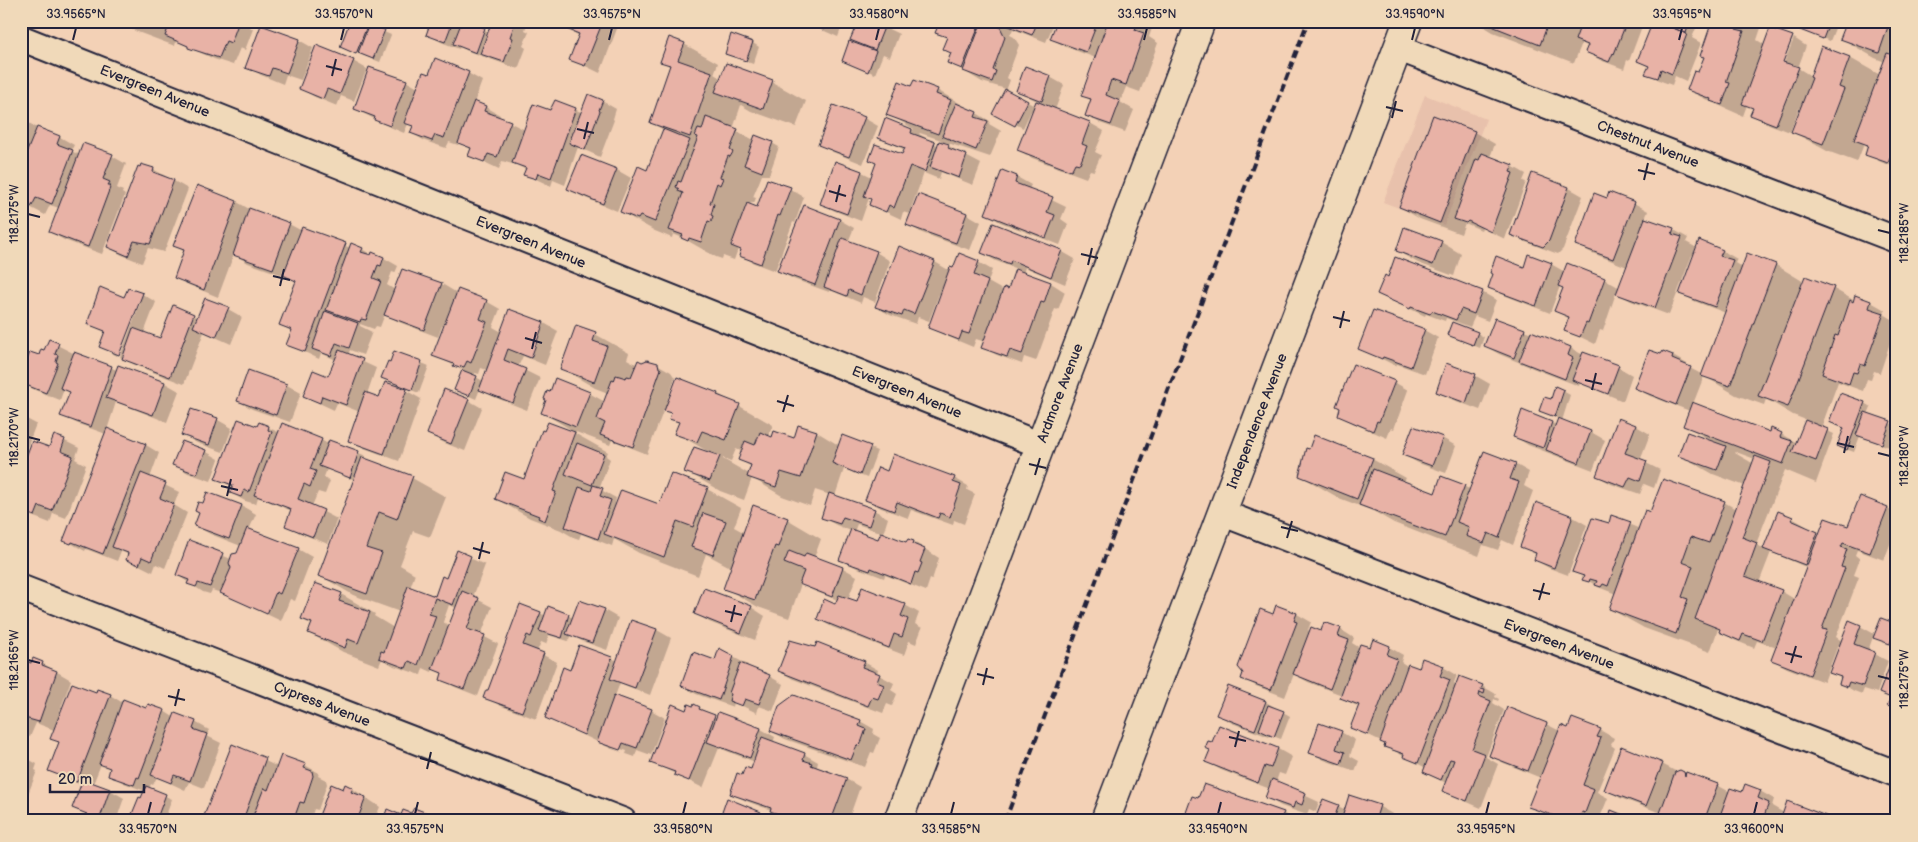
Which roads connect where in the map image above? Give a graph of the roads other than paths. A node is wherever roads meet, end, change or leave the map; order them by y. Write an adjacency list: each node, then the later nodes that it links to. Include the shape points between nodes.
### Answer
1 (1201, 21): 6 (street, Ardmore Avenue)
2 (1408, 21): 4 (street, Independence Avenue)
3 (21, 38): 6 (street, Evergreen Avenue)
4 (1398, 48): 5 (street, Chestnut Avenue); 7 (street, Independence Avenue)
5 (1897, 240)
6 (1040, 445): 11 (street, Ardmore Avenue)
7 (1222, 513): 9 (street, Evergreen Avenue); 12 (street, Independence Avenue)
8 (21, 588): 10 (street, Cypress Avenue)
9 (1897, 774)
10 (623, 821)
11 (898, 821)
12 (1105, 821)

